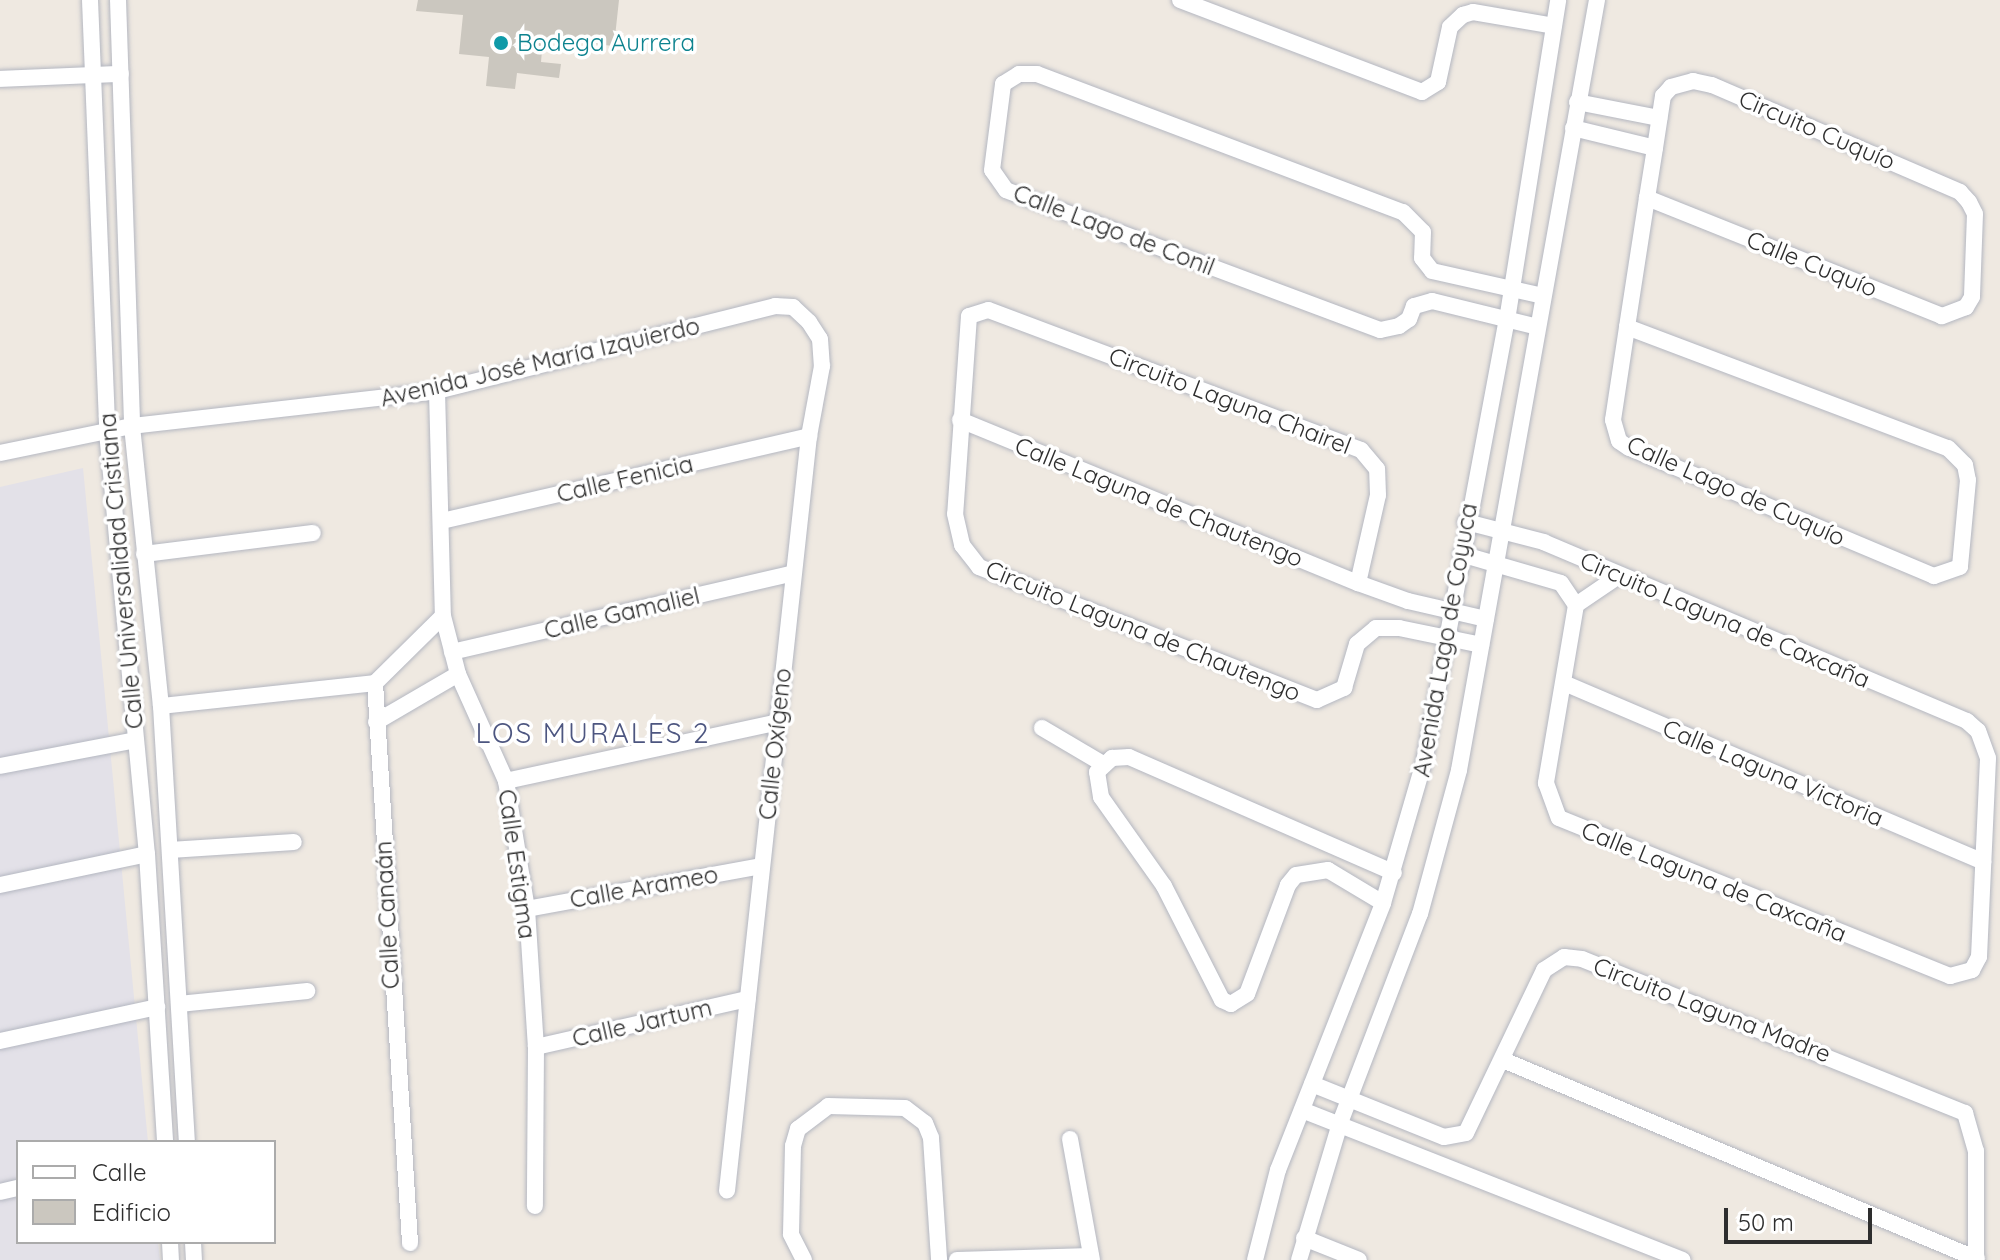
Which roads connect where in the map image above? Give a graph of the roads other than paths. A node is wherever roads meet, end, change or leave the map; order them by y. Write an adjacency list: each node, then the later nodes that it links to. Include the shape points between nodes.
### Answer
1 (90, 0): 9 (street, Calle Universalidad Cristiana)
2 (118, 0): 8 (street, Calle Universalidad Cristiana)
3 (1180, 0): 6 (street, via 1422,92 1440,78 1450,27)
4 (1557, 0): 7 (street, Avenida Lago de Coyuca)
5 (1597, 0): 12 (street, Avenida Lago de Coyuca)
6 (1474, 6): 7 (street)
7 (1554, 26): 17 (street, Avenida Lago de Coyuca)
8 (121, 74): 9 (street); 27 (street, Calle Universalidad Cristiana)
9 (92, 76): 10 (street); 28 (street, Calle Universalidad Cristiana)
10 (0, 79)
11 (1663, 96): 13 (street, Calle Lago de Cuquío); 19 (street, Circuito Cuquío, via 1681,83 1712,85 1960,192 1975,214)
12 (1577, 102): 13 (street); 14 (street, Avenida Lago de Coyuca)
13 (1659, 118): 15 (street, Calle Lago de Cuquío)
14 (1573, 128): 15 (street); 18 (street, Avenida Lago de Coyuca)
15 (1655, 148): 16 (street, Calle Lago de Cuquío)
16 (1647, 198): 19 (street, Calle Cuquío, via 1942,316 1966,307); 24 (street, Calle Lago de Cuquío)
17 (1512, 288): 18 (street, Calle Lago de Conil); 22 (street, Avenida Lago de Coyuca); 22 (street, Calle Lago de Conil, via 1432,271 1422,258 1423,232 1403,212 1037,74 1019,74 1003,84 992,170 1006,190 1380,330 1399,326 1414,306 1432,301)
18 (1543, 296): 23 (street, Avenida Lago de Coyuca)
19 (1972, 297)
20 (793, 307): 25 (street, Avenida José María Izquierdo, via 775,306); 29 (street, Calle Oxígeno, via 820,339 822,366)
21 (977, 311): 26 (street, Circuito Laguna de Chautengo, via 965,327); 40 (street, Circuito Laguna Chairel, via 988,310 1361,450 1377,469 1378,495)
22 (1507, 320): 23 (street, Calle Lago de Conil); 32 (street, Avenida Lago de Coyuca)
23 (1538, 327): 33 (street, Avenida Lago de Coyuca)
24 (1627, 327): 24 (street, Calle Lago de Cuquío, via 1613,420 1619,441 1934,576 1960,567 1968,480 1965,465 1948,448)
25 (437, 391): 27 (street, Avenida José María Izquierdo); 31 (street, Calle Estigma)
26 (960, 420): 40 (street, Calle Laguna de Chautengo); 45 (street, Circuito Laguna de Chautengo, via 956,531 979,567 1317,700 1344,688 1357,644 1368,632 1399,628)
27 (132, 426): 28 (street, Avenida José María Izquierdo); 35 (street, Calle Universalidad Cristiana)
28 (107, 432): 30 (street, Avenida José María Izquierdo); 55 (street, Calle Universalidad Cristiana)
29 (809, 436): 31 (street, Calle Fenicia); 38 (street, Calle Oxígeno)
30 (0, 453)
31 (442, 521): 43 (street, Calle Estigma)
32 (1466, 522): 33 (street, Circuito Laguna de Caxcaña); 36 (street, Avenida Lago de Coyuca)
33 (1502, 528): 37 (street, Avenida Lago de Coyuca); 39 (street, Circuito Laguna de Caxcaña)
34 (313, 533): 35 (street)
35 (144, 554): 51 (street, Calle Universalidad Cristiana)
36 (1461, 554): 37 (street); 42 (street, Avenida Lago de Coyuca)
37 (1495, 564): 41 (street, via 1561,583); 44 (street, Avenida Lago de Coyuca)
38 (793, 573): 47 (street, Calle Gamaliel); 53 (street, Calle Oxígeno)
39 (1617, 577): 41 (street); 62 (street, Circuito Laguna de Caxcaña, via 1967,721 1978,731 1988,758)
40 (1358, 583): 42 (street)
41 (1576, 605): 50 (street, Calle Laguna de Caxcaña)
42 (1451, 610): 44 (street); 45 (street, Avenida Lago de Coyuca)
43 (443, 616): 47 (street, Calle Estigma); 49 (street)
44 (1486, 619): 46 (street, Avenida Lago de Coyuca)
45 (1446, 637): 46 (street, Circuito Laguna de Chautengo); 64 (street, Avenida Lago de Coyuca, via 1424,762)
46 (1481, 645): 76 (street, Avenida Lago de Coyuca, via 1441,846)
47 (452, 652): 48 (street, Calle Estigma)
48 (458, 674): 52 (street); 58 (street, Calle Estigma)
49 (375, 683): 51 (street); 52 (street, Calle Canaán)
50 (1564, 683): 62 (street, Calle Laguna Victoria); 62 (street, Calle Laguna de Caxcaña, via 1546,783 1552,809 1566,823 1950,976 1972,970 1979,957)
51 (161, 706): 60 (street, Calle Universalidad Cristiana)
52 (376, 722): 85 (street, Calle Canaán)
53 (779, 722): 58 (street); 63 (street, Calle Oxígeno)
54 (1042, 728): 56 (street)
55 (136, 740): 57 (street); 61 (street, Calle Universalidad Cristiana)
56 (1103, 764): 64 (street, via 1129,757); 66 (street, via 1095,783 1101,797 1164,886 1222,1000 1231,1004 1247,994 1296,875 1328,870)
57 (0, 766)
58 (506, 781): 67 (street, Calle Estigma)
59 (294, 842): 60 (street)
60 (170, 850): 70 (street, Calle Universalidad Cristiana)
61 (147, 854): 65 (street); 71 (street, Calle Universalidad Cristiana)
62 (1983, 862)
63 (761, 866): 67 (street, Calle Arameo); 69 (street, Calle Oxígeno)
64 (1394, 873): 66 (street, Avenida Lago de Coyuca)
65 (0, 885)
66 (1383, 903): 75 (street, Avenida Lago de Coyuca)
67 (527, 909): 73 (street, Calle Estigma)
68 (307, 991): 70 (street)
69 (748, 999): 73 (street, Calle Jartum); 82 (street, Calle Oxígeno)
70 (179, 1004): 81 (street, Calle Universalidad Cristiana)
71 (157, 1007): 72 (street); 80 (street, Calle Universalidad Cristiana)
72 (0, 1041)
73 (536, 1047): 83 (street, Calle Estigma)
74 (1503, 1060): 76 (street, Circuito Laguna Madre, via 1473,1126 1456,1136 1423,1129); 87 (street); 87 (street, Circuito Laguna Madre, via 1544,970 1564,957 1582,959 1954,1105 1972,1127)
75 (1312, 1084): 76 (street, Circuito Laguna Madre); 77 (street, Avenida Lago de Coyuca)
76 (1350, 1099): 78 (street, Avenida Lago de Coyuca)
77 (1302, 1110): 78 (street); 91 (street, Avenida Lago de Coyuca, via 1266,1207)
78 (1340, 1123): 84 (street, Avenida Lago de Coyuca); 94 (street)
79 (1070, 1139): 86 (street)
80 (165, 1140)
81 (187, 1140)
82 (727, 1191)
83 (535, 1206)
84 (1304, 1238): 92 (street, Avenida Lago de Coyuca); 93 (street)
85 (410, 1243)
86 (1092, 1258): 90 (street)
87 (1976, 1259)
88 (804, 1260): 89 (street, via 791,1234 793,1146 798,1129 828,1106 905,1108 925,1123 931,1138)
89 (939, 1260)
90 (957, 1260)
91 (1255, 1260)
92 (1299, 1260)
93 (1359, 1260)
94 (1682, 1260)

